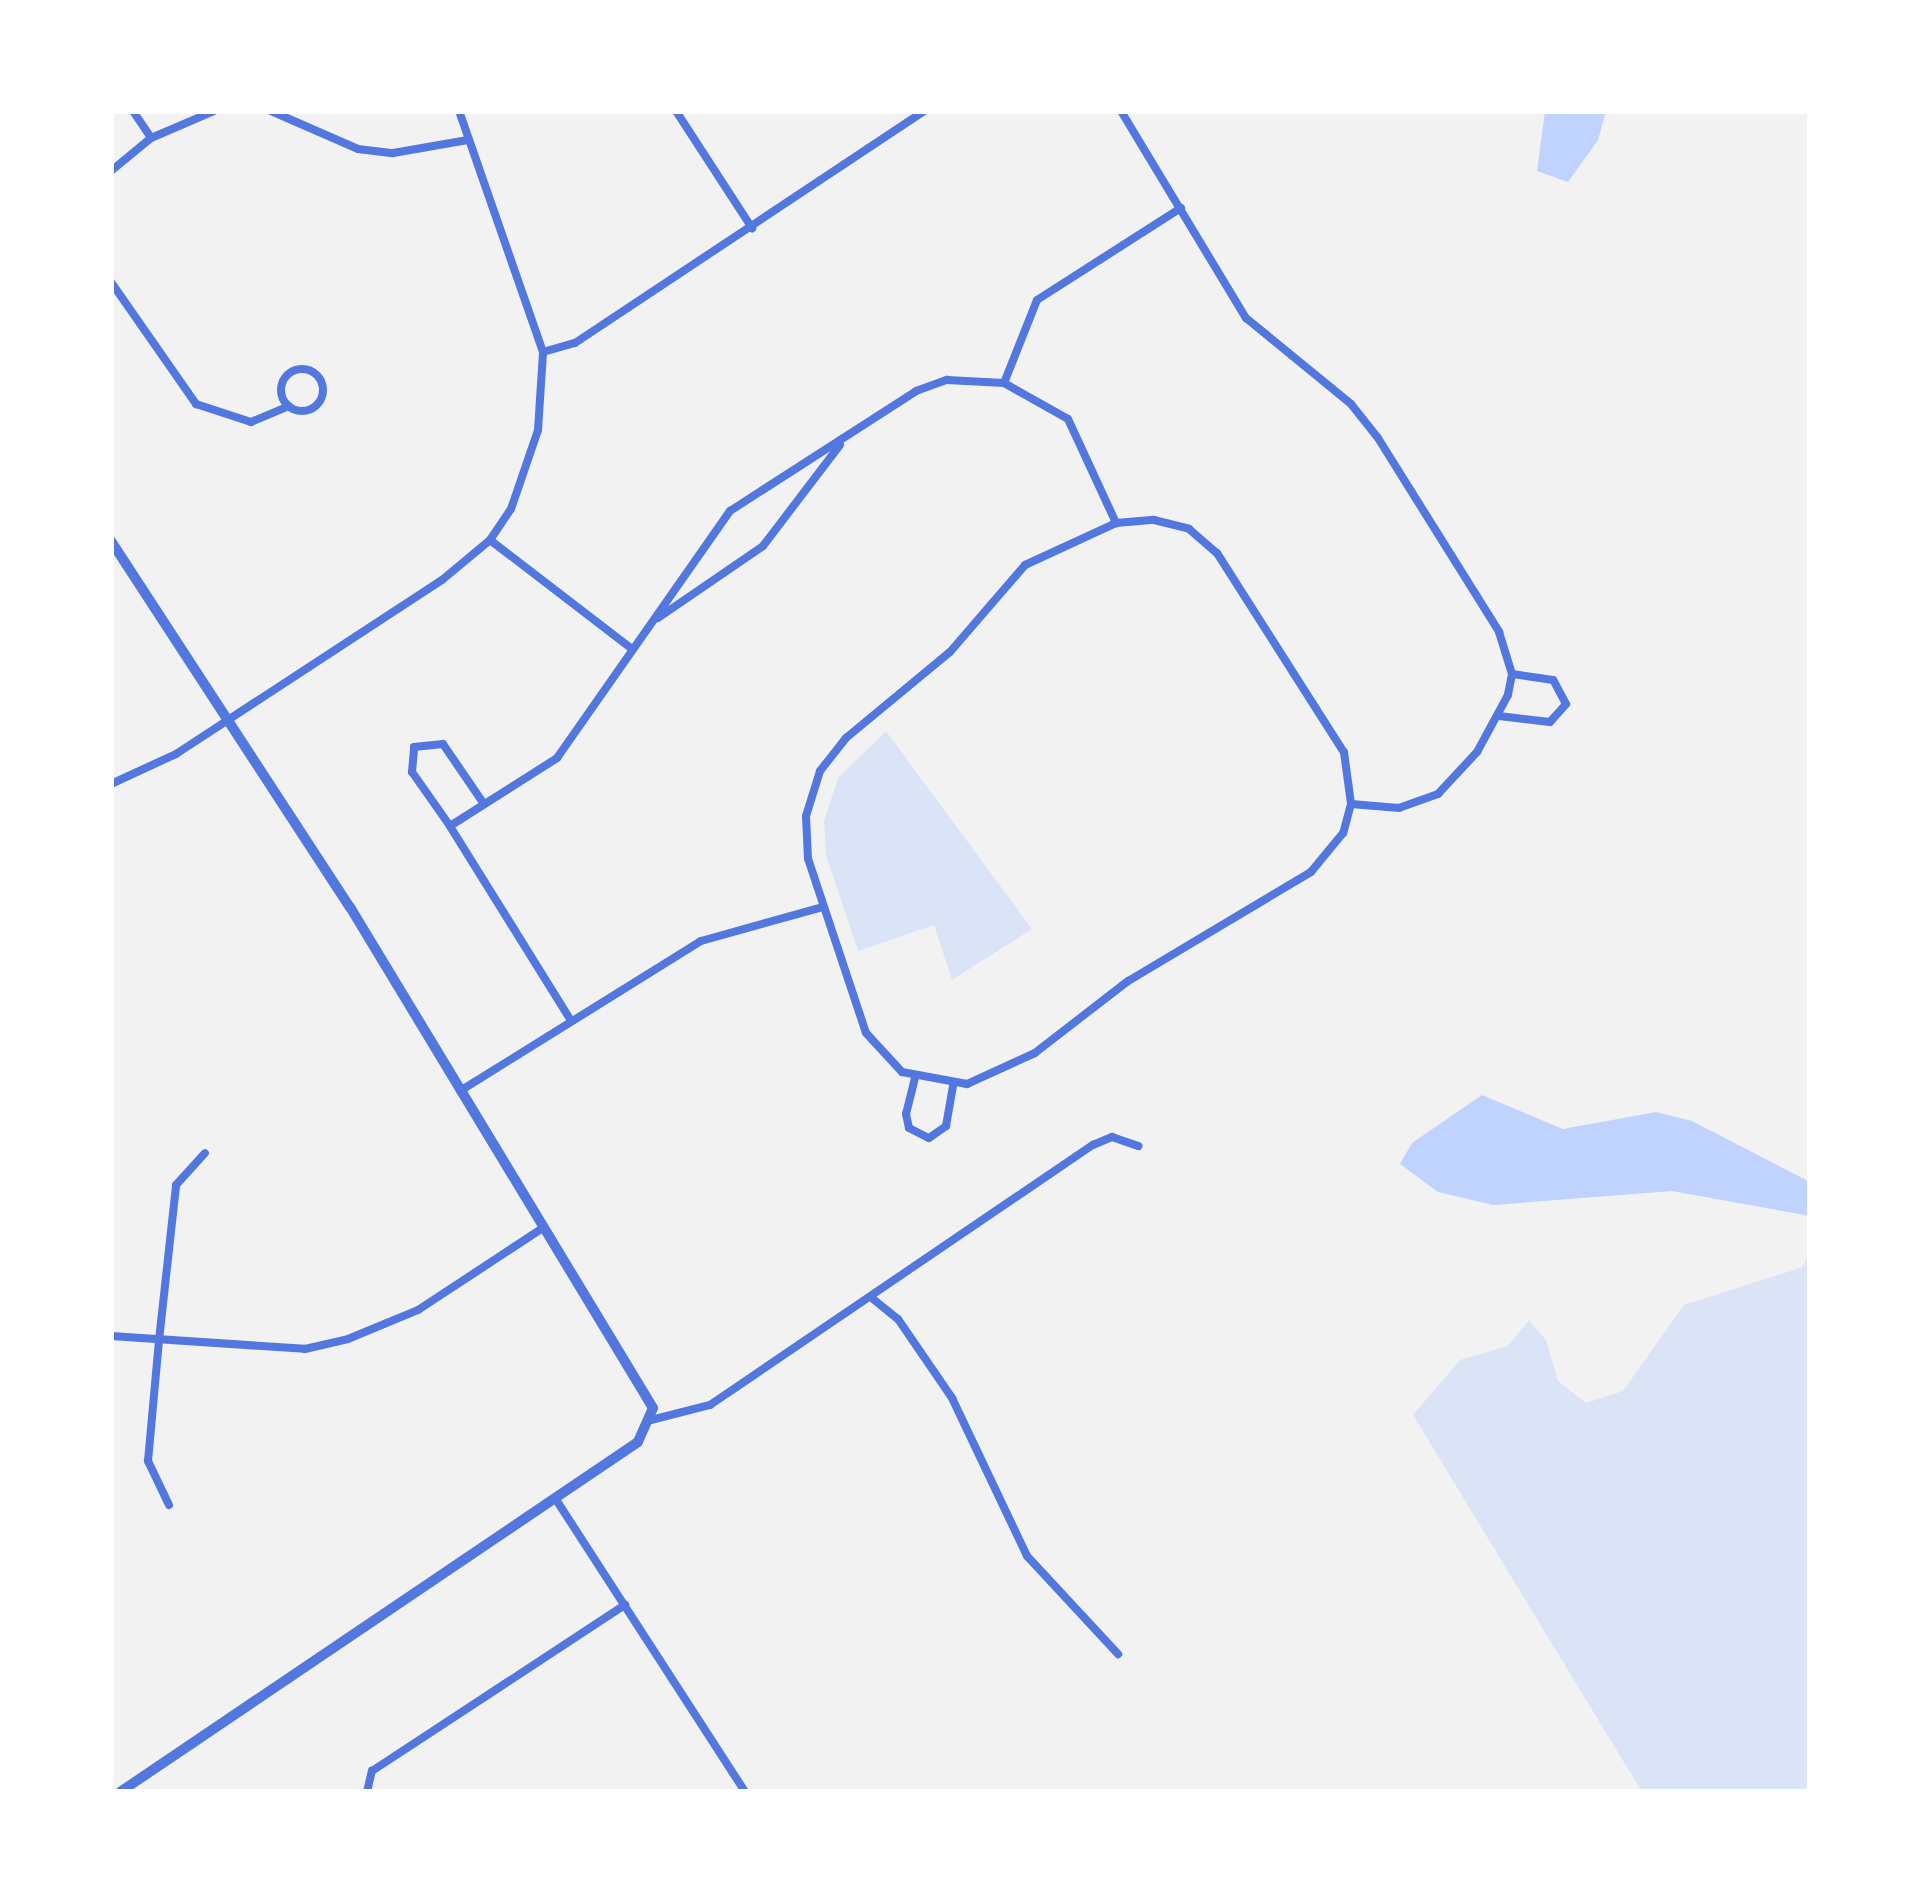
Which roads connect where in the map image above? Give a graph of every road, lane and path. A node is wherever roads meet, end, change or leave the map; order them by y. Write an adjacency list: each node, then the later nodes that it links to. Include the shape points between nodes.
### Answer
1 (134, 111): 8 (street)
2 (214, 111): 8 (street)
3 (272, 111): 9 (street, via 358,149 393,153)
4 (459, 111): 9 (street)
5 (676, 111): 12 (street)
6 (924, 111): 12 (street)
7 (1120, 111): 11 (street)
8 (151, 138): 10 (street)
9 (468, 140): 14 (street)
10 (111, 170)
11 (1181, 208): 15 (street, via 1037,300); 23 (street, via 1246,319 1351,404 1378,438 1499,632)
12 (752, 228): 14 (street, via 575,343)
13 (111, 282): 16 (street, via 196,404 251,422)
14 (544, 352): 19 (street, via 529,467)
15 (1004, 383): 17 (street, via 947,380 916,391); 18 (street, via 1068,419)
16 (289, 406): 16 (street, via 304,412 318,404 316,374 286,376 281,392)
17 (844, 440): 21 (street, via 763,546); 21 (street, via 730,511 705,537)
18 (1116, 523): 28 (street, via 1154,520 1189,529 1217,553 1344,752); 30 (street, via 1025,566 950,652 831,755 806,817)
19 (490, 540): 22 (street); 25 (street)
20 (111, 541): 25 (street)
21 (657, 619): 22 (street)
22 (632, 648): 27 (street, via 557,758)
23 (1512, 674): 24 (street); 24 (street, via 1553,680 1566,704 1550,722)
24 (1499, 716): 28 (street, via 1438,794 1399,808)
25 (229, 720): 26 (street); 34 (street)
26 (111, 784)
27 (484, 804): 29 (street); 29 (street, via 443,744 414,747 412,772)
28 (1351, 804): 33 (street, via 1343,833 1311,872 1128,981 1034,1053)
29 (450, 826): 31 (street)
30 (823, 907): 31 (street, via 701,941); 32 (street, via 866,1033)
31 (570, 1019): 34 (street)
32 (915, 1078): 33 (street); 33 (street, via 909,1128 929,1138 946,1126)
33 (953, 1086)
34 (459, 1092): 37 (street)
35 (1138, 1146): 38 (street, via 1112,1137 1093,1145)
36 (206, 1153): 40 (street, via 176,1185)
37 (543, 1228): 40 (street, via 388,1326 348,1339 304,1349); 41 (street, via 650,1396)
38 (873, 1299): 41 (street, via 710,1406); 45 (street, via 898,1319 952,1398 1027,1556)
39 (111, 1336): 40 (street)
40 (159, 1340): 43 (street, via 148,1461)
41 (651, 1420): 42 (street, via 638,1442)
42 (555, 1498): 44 (street); 46 (street)
43 (169, 1505)
44 (625, 1605): 47 (street, via 372,1771); 48 (street)
45 (1118, 1654)
46 (120, 1792)
47 (367, 1792)
48 (745, 1792)

